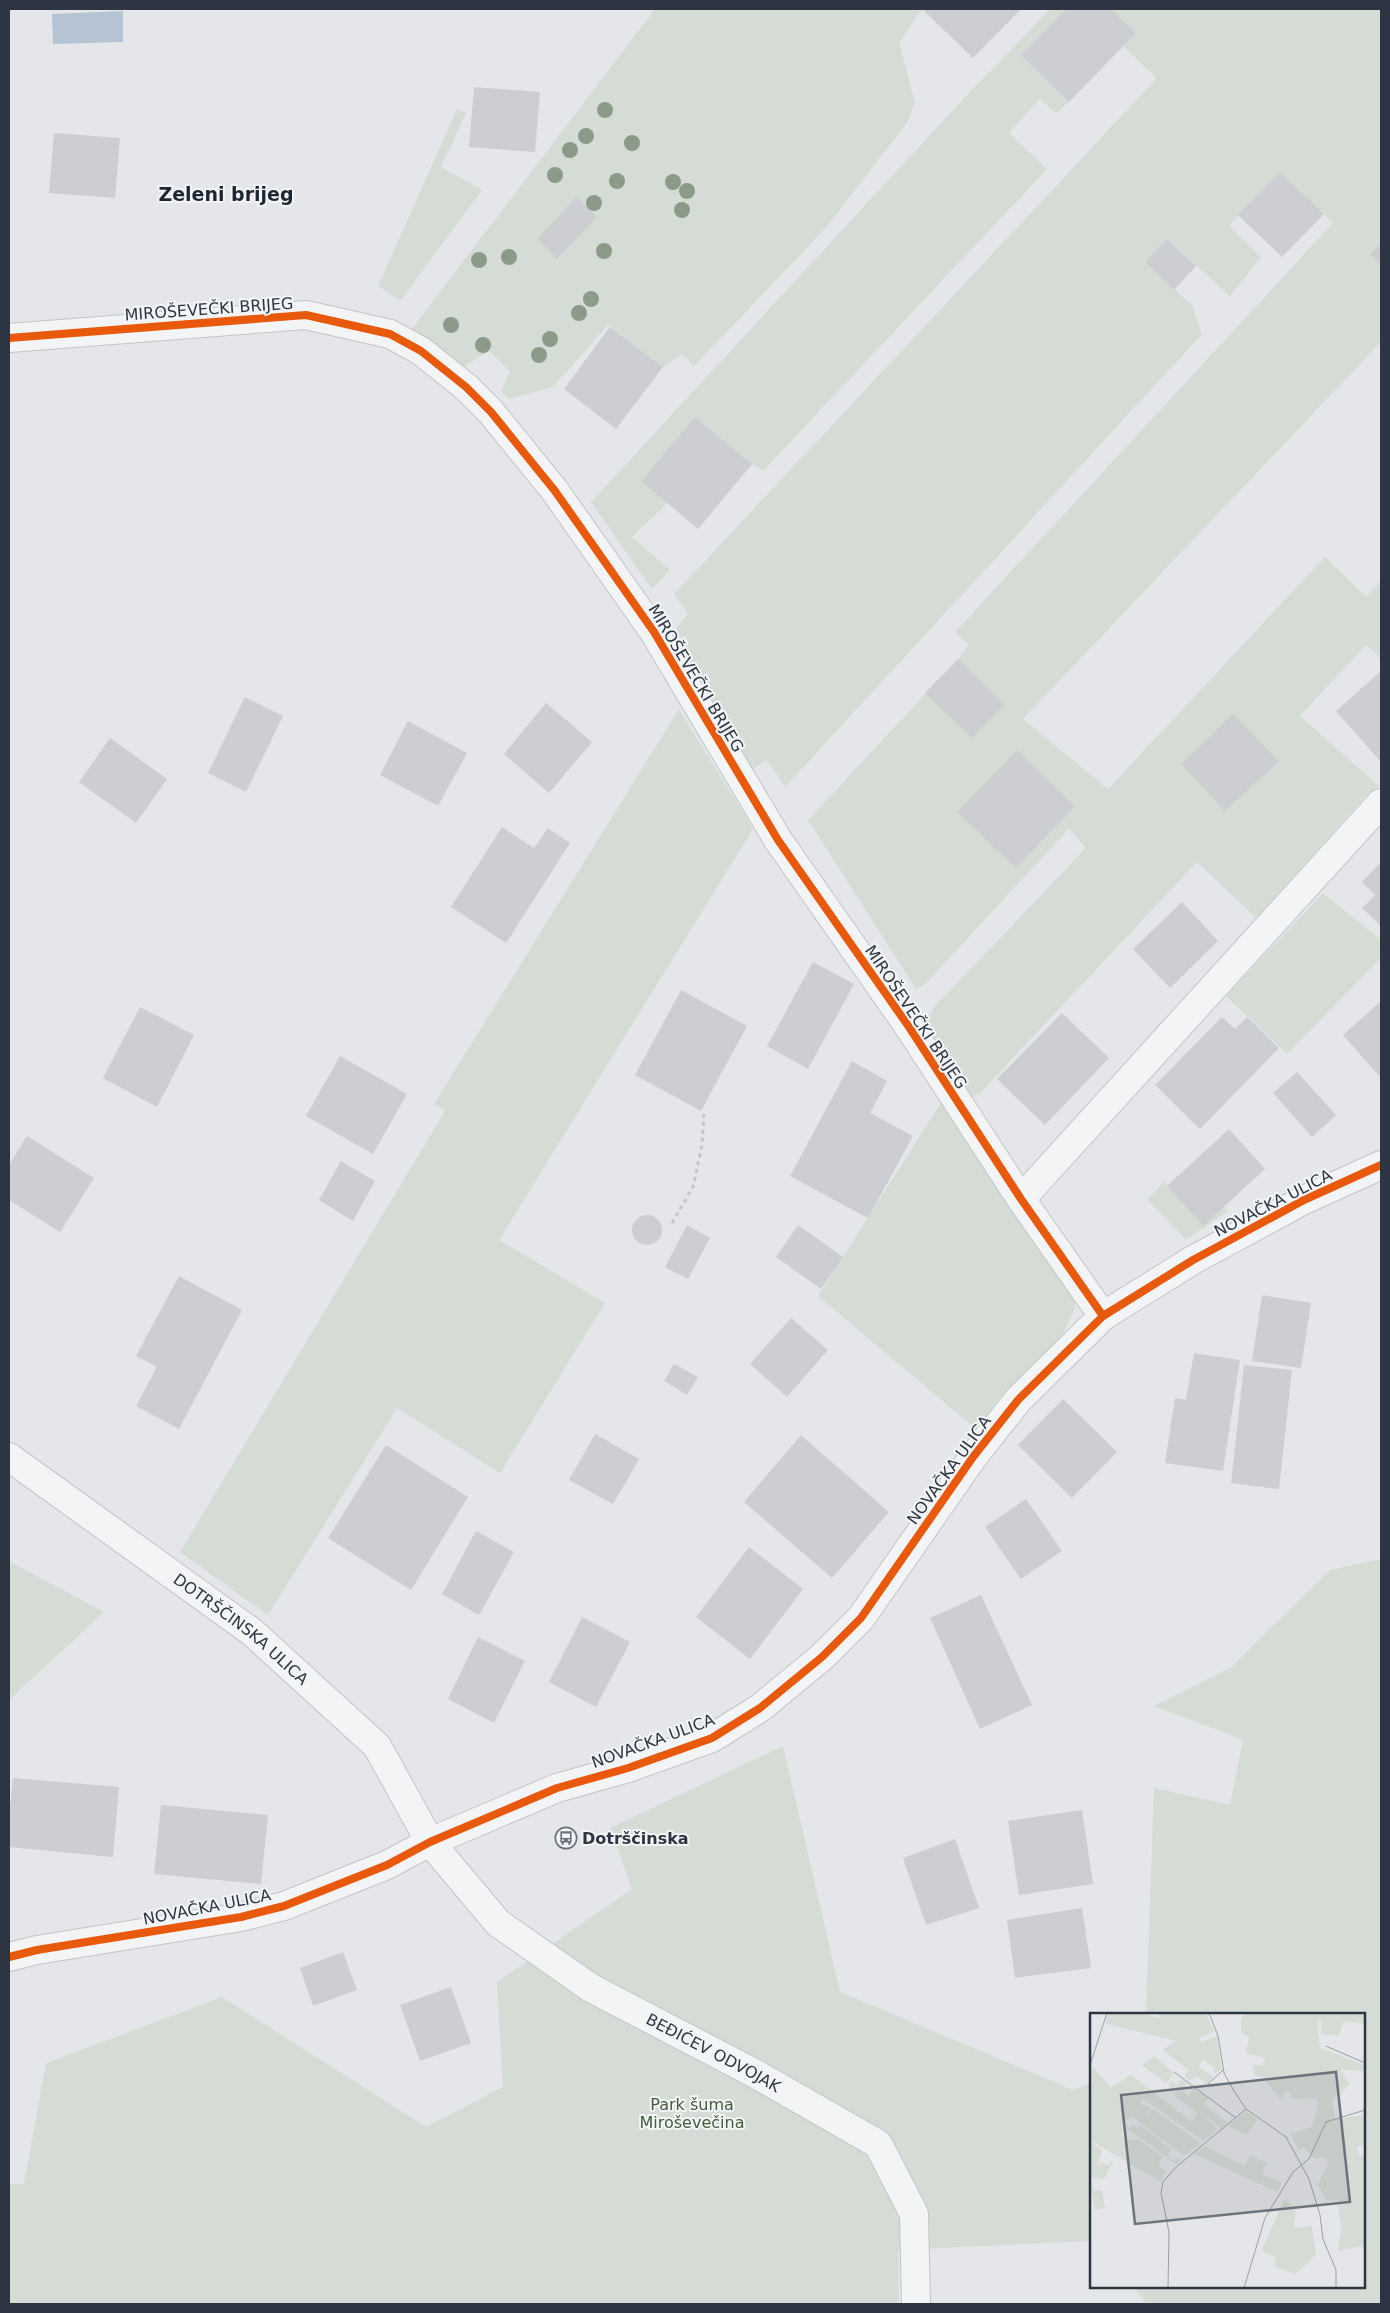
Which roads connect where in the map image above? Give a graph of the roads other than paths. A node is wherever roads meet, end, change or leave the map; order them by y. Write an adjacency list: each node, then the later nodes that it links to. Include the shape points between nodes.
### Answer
1 (9, 338): 4 (street, MIROŠEVEČKI BRIJEG, via 306,315 390,334 421,351 466,387 491,412 555,492 654,632 778,840 909,1027)
2 (1381, 803): 4 (street)
3 (1381, 1165): 5 (street, NOVAČKA ULICA, via 1304,1200 1193,1260)
4 (1021, 1199): 5 (street, MIROŠEVEČKI BRIJEG)
5 (1103, 1316): 7 (street, NOVAČKA ULICA, via 1018,1400 973,1457 861,1618 822,1657 760,1708 712,1738 628,1768 557,1788)
6 (9, 1457): 7 (street, DOTRŠČINSKA ULICA, via 252,1632 377,1746)
7 (430, 1842): 8 (street, NOVAČKA ULICA, via 387,1865 284,1906 240,1917); 9 (street, BEĐIĆEV ODVOJAK, via 498,1923 592,1988 752,2072 878,2144 914,2214)
8 (9, 1957)
9 (916, 2304)

